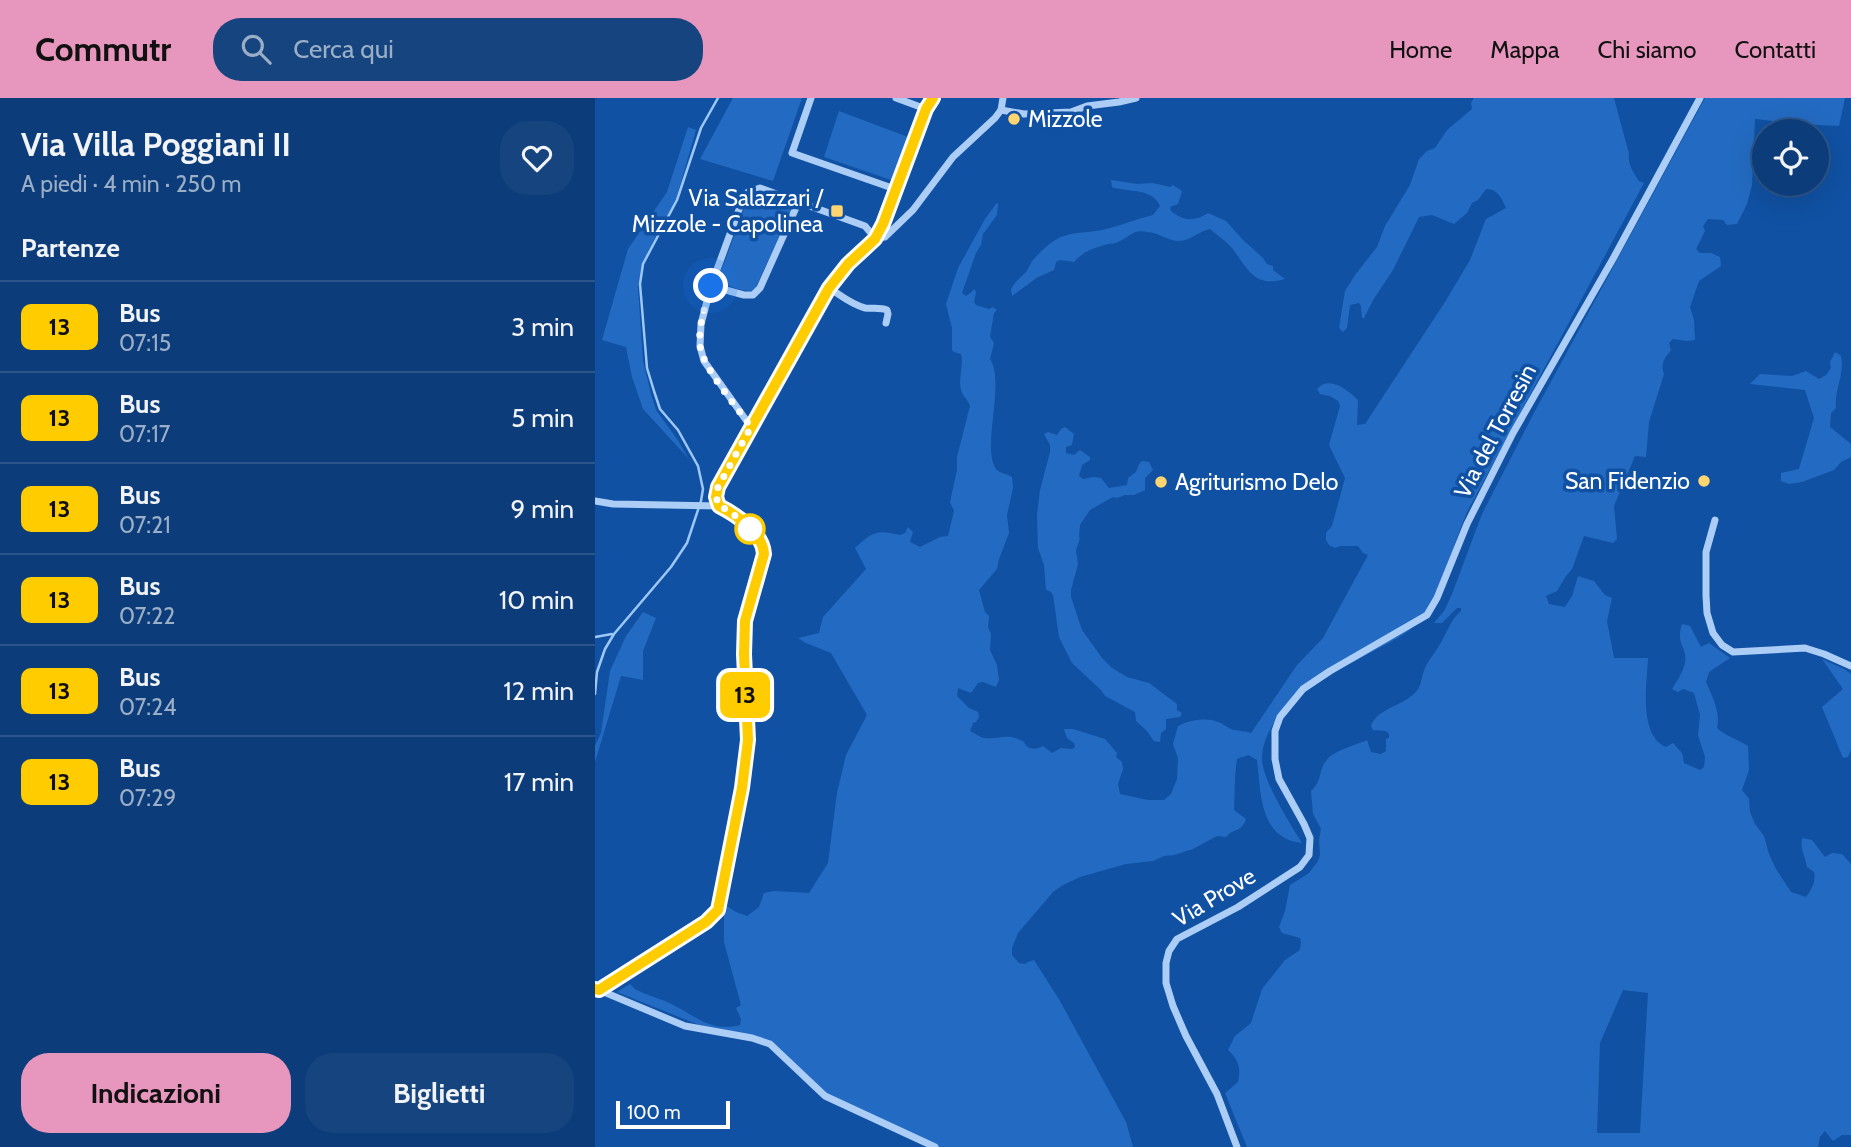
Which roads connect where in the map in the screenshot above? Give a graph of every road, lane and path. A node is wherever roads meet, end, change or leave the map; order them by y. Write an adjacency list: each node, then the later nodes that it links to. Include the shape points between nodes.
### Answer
1 (811, 98): 10 (street, via 792,153)
2 (896, 98): 8 (street)
3 (933, 98): 8 (street)
4 (1003, 98): 9 (street)
5 (1136, 98): 7 (street)
6 (1700, 98): 21 (street, Via del Torresin, via 1513,433 1427,615 1303,690 1280,717)
7 (1086, 102): 9 (street, via 1071,112)
8 (926, 109): 10 (street)
9 (1001, 110): 12 (street, via 953,156 904,220 885,237)
10 (895, 189): 12 (street)
11 (799, 201): 12 (street, via 865,226); 13 (street, via 753,295); 13 (street, via 760,188 748,191)
12 (875, 239): 14 (street)
13 (711, 286): 16 (street, via 701,324 704,361)
14 (829, 288): 15 (street, via 860,306 887,310); 16 (street)
15 (886, 323)
16 (751, 427): 18 (street, via 718,487)
17 (595, 501): 18 (street)
18 (716, 506): 22 (street, via 745,523 763,545 764,554 745,621 748,740 718,910)
19 (1715, 520): 20 (street, via 1706,552 1707,613 1722,645 1733,652 1805,648)
20 (1851, 666)
21 (1275, 731): 24 (street, Via Prove, via 1279,779 1310,838 1309,855 1300,867 1238,907 1177,939 1166,963 1173,1006 1217,1094)
22 (597, 989): 23 (street, via 685,1026 770,1044 825,1096)
23 (935, 1147)
24 (1237, 1147)

